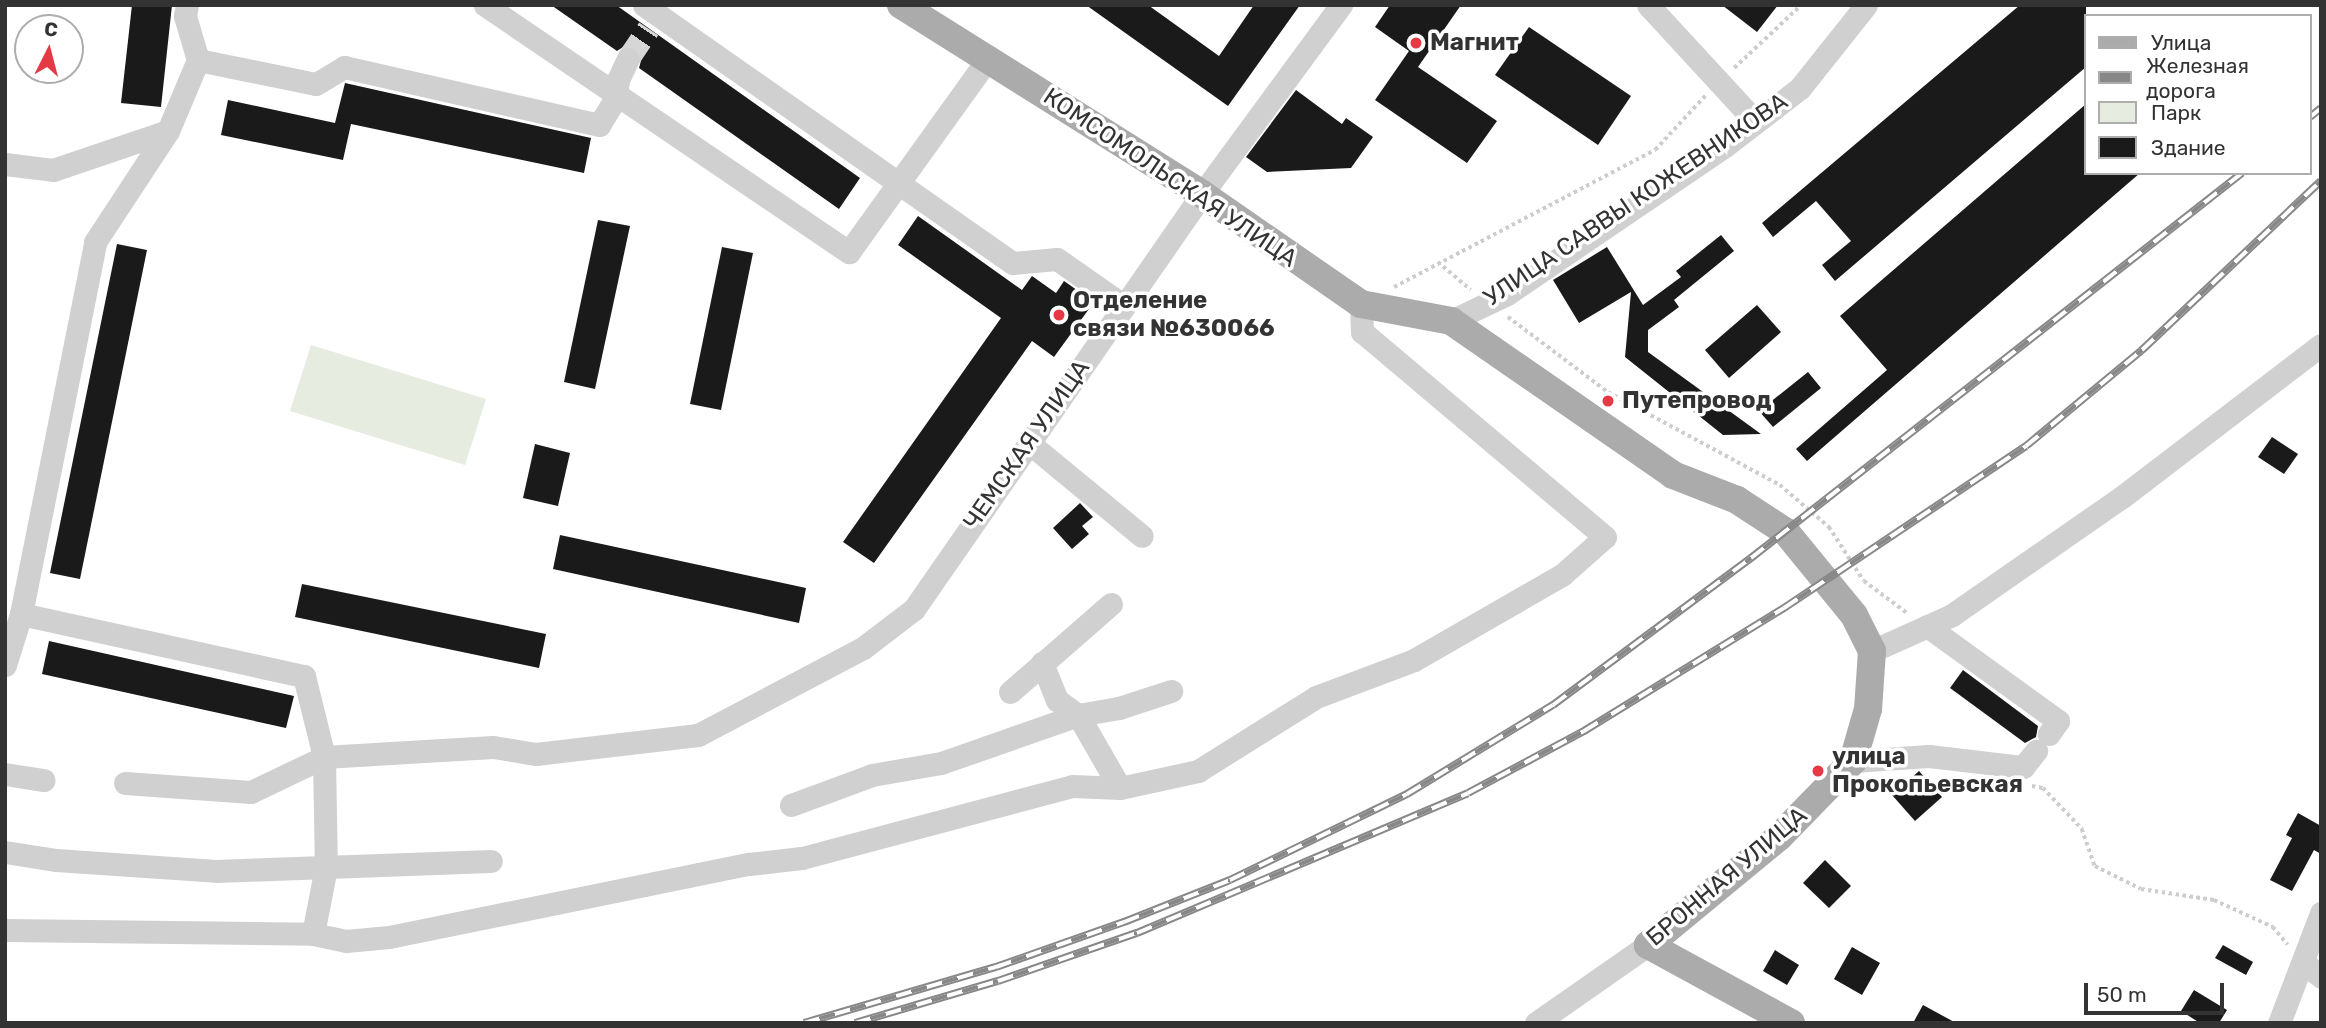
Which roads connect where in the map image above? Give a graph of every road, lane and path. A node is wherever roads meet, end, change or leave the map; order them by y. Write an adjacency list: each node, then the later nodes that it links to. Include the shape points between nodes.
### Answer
1 (187, 5): 11 (street, via 185,16)
2 (485, 5): 13 (street)
3 (1341, 5): 18 (street, ЧЕМСКАЯ УЛИЦА)
4 (1648, 5): 12 (street)
5 (1801, 5): 12 (path, via 1776,34)
6 (1866, 5): 14 (street, УЛИЦА САВВЫ КОЖЕВНИКОВА, via 1800,88)
7 (917, 9): 9 (main road, КОМСОМОЛЬСКАЯ УЛИЦА)
8 (654, 13): 17 (street)
9 (989, 57): 17 (street); 18 (main road, КОМСОМОЛЬСКАЯ УЛИЦА)
10 (628, 59): 13 (street, via 618,80)
11 (198, 60): 13 (street, via 316,84 344,66 599,125); 15 (street)
12 (1719, 80): 14 (street); 19 (path, via 1655,150)
13 (617, 98): 17 (street, via 849,252)
14 (1756, 122): 21 (street, УЛИЦА САВВЫ КОЖЕВНИКОВА)
15 (168, 131): 16 (street, via 52,170); 28 (street, via 95,242)
16 (5, 164)
17 (899, 182): 22 (street, via 1013,263 1057,259)
18 (1202, 194): 20 (main road, КОМСОМОЛЬСКАЯ УЛИЦА); 22 (street, ЧЕМСКАЯ УЛИЦА)
19 (1438, 262): 20 (path); 21 (path)
20 (1361, 304): 23 (main road, КОМСОМОЛЬСКАЯ УЛИЦА); 42 (street, via 1362,332 1605,537 1562,575 1414,660 1316,697 1198,771)
21 (1487, 304): 23 (street, УЛИЦА САВВЫ КОЖЕВНИКОВА); 29 (path, via 1525,327 1608,392 1780,485 1829,527 1864,581)
22 (1124, 306): 25 (street, ЧЕМСКАЯ УЛИЦА)
23 (1451, 320): 30 (main road, БРОННАЯ УЛИЦА, via 1673,475 1737,500 1786,532 1854,614)
24 (2321, 345): 29 (street, via 2122,497 1952,615)
25 (1029, 443): 26 (street); 36 (street, ЧЕМСКАЯ УЛИЦА, via 914,609 863,648 698,735 537,754 493,747)
26 (1142, 536)
27 (1111, 604): 31 (street)
28 (21, 614): 32 (street); 36 (street, via 304,676)
29 (1927, 626): 30 (street); 37 (street, via 2058,721 2023,767 1929,756)
30 (1872, 651): 37 (main road, БРОННАЯ УЛИЦА, via 1868,709)
31 (1042, 663): 34 (street); 35 (street, via 1058,700)
32 (5, 665)
33 (1171, 691): 35 (street)
34 (1010, 692)
35 (1078, 715): 42 (street); 43 (street, via 941,763 872,775)
36 (324, 757): 40 (street, via 251,792); 46 (street)
37 (1853, 761): 50 (main road, БРОННАЯ УЛИЦА, via 1779,837)
38 (5, 774): 39 (street)
39 (44, 779)
40 (125, 783)
41 (2029, 785): 51 (path, via 2043,788 2082,828 2095,866 2141,889 2214,900 2273,927)
42 (1120, 788): 49 (street, via 1072,786 802,858 748,864 389,937 346,941)
43 (790, 805)
44 (5, 852): 46 (street, via 216,871)
45 (491, 861): 46 (street)
46 (326, 867): 49 (street)
47 (2321, 913): 51 (street)
48 (5, 930): 49 (street)
49 (313, 934)
50 (1648, 945): 52 (street, БРОННАЯ УЛИЦА); 53 (main road)
51 (2312, 970): 54 (street)
52 (1536, 1023)
53 (1791, 1023)
54 (2279, 1023)

